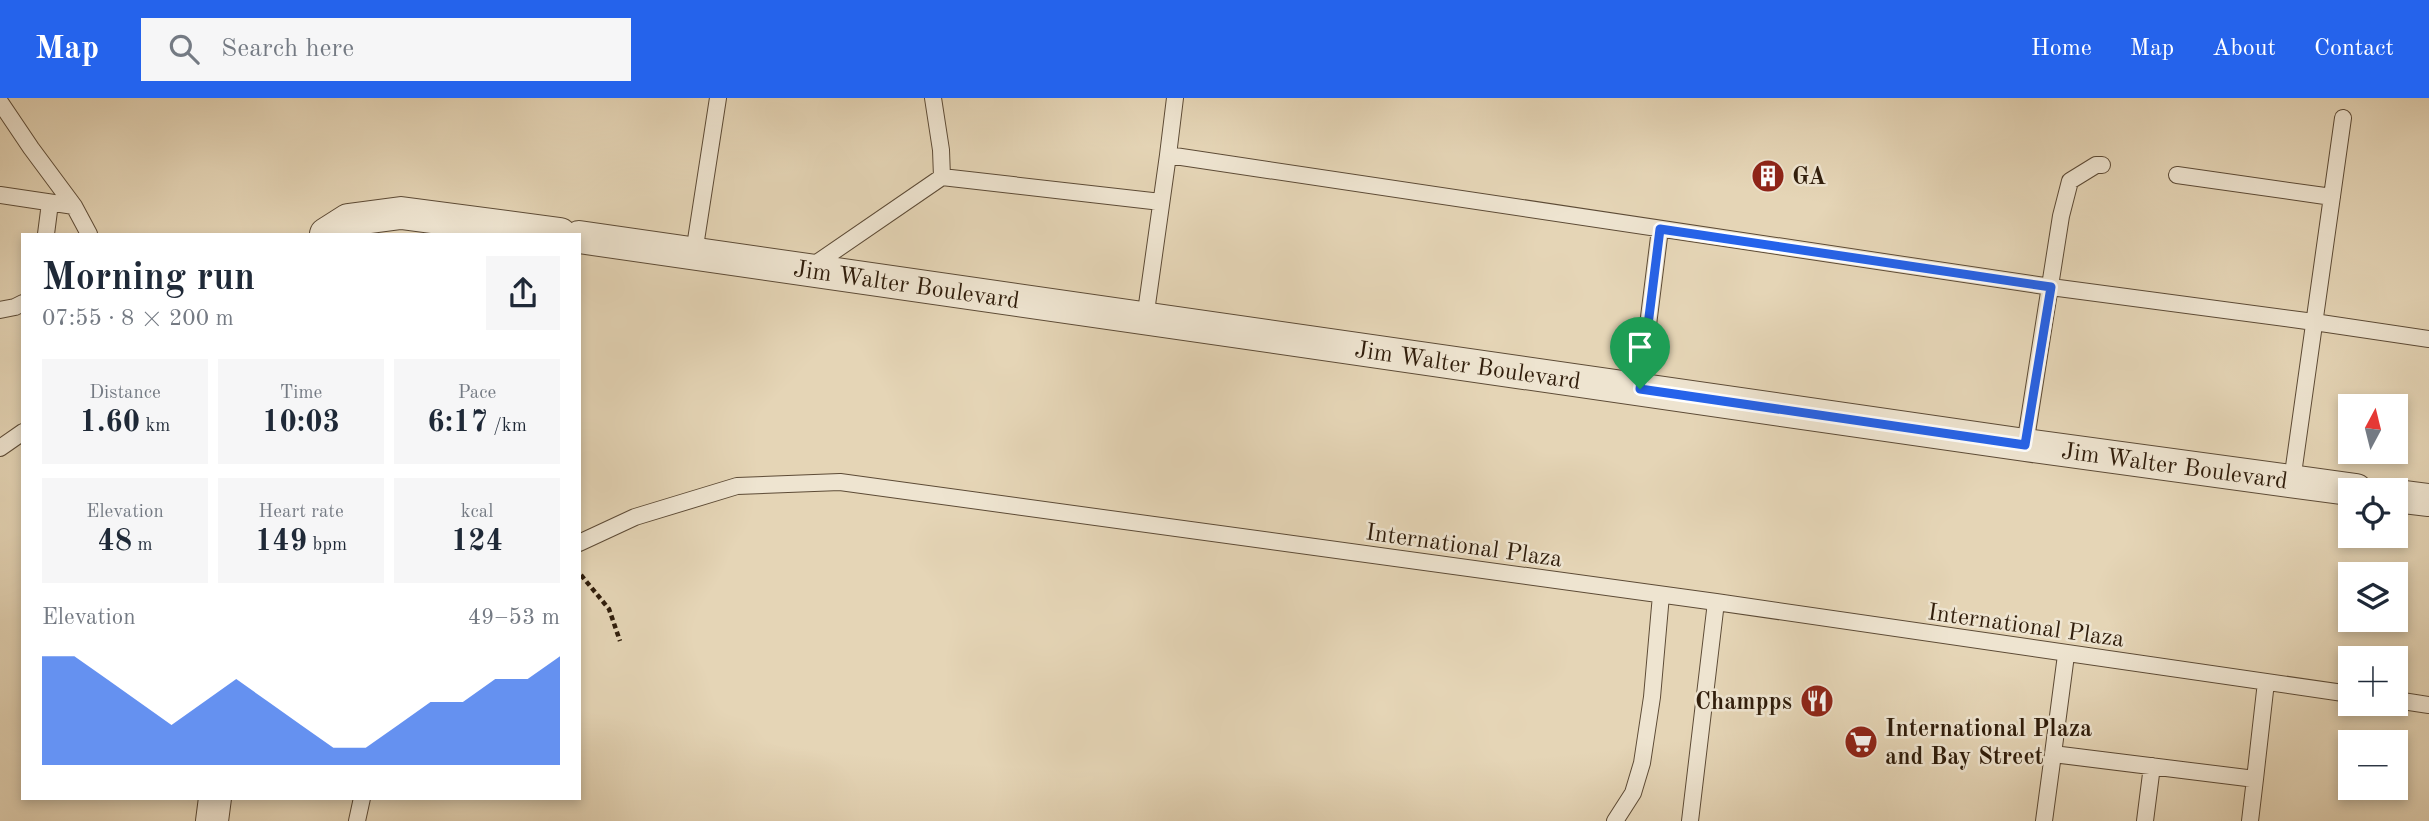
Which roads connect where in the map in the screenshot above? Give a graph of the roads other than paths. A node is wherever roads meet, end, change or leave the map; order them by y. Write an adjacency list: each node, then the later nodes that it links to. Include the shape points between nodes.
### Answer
1 (718, 98): 21 (lane)
2 (933, 98): 9 (lane)
3 (1175, 98): 6 (lane)
4 (0, 102): 14 (lane)
5 (2343, 118): 11 (lane)
6 (1168, 155): 13 (lane); 15 (lane)
7 (2102, 165): 23 (lane, via 2096,164 2070,181)
8 (2177, 175): 11 (lane)
9 (942, 177): 13 (lane); 22 (lane)
10 (0, 195): 12 (lane)
11 (2332, 197): 27 (lane)
12 (50, 202): 14 (lane); 16 (lane)
13 (1161, 202): 26 (lane)
14 (74, 206): 17 (lane)
15 (1660, 229): 23 (lane); 29 (lane)
16 (46, 233)
17 (88, 233)
18 (328, 233): 19 (street, via 348,220 401,213)
19 (552, 233)
20 (581, 237): 21 (street, Jim Walter Boulevard)
21 (694, 253): 22 (street, Jim Walter Boulevard)
22 (807, 269): 26 (street, Jim Walter Boulevard)
23 (2051, 287): 27 (lane); 31 (lane)
24 (21, 304): 25 (lane)
25 (0, 310)
26 (1144, 319): 29 (street, Jim Walter Boulevard)
27 (2314, 321): 28 (lane); 33 (lane)
28 (2429, 340)
29 (1640, 389): 31 (street, Jim Walter Boulevard)
30 (21, 433): 32 (lane)
31 (2025, 445): 33 (street, Jim Walter Boulevard)
32 (0, 448)
33 (2292, 481): 34 (street, Jim Walter Boulevard)
34 (2338, 487)
35 (2408, 497): 36 (street)
36 (2429, 500)
37 (581, 542): 38 (lane, International Plaza, via 635,517 737,486 840,482)
38 (1661, 595): 39 (lane, International Plaza); 52 (lane, via 1642,763 1633,793)
39 (1716, 602): 40 (lane, International Plaza); 53 (lane)
40 (2066, 654): 41 (lane, International Plaza); 45 (lane)
41 (2266, 682): 42 (lane, International Plaza); 47 (lane)
42 (2338, 692)
43 (2408, 702): 44 (lane)
44 (2429, 705)
45 (2053, 754): 46 (lane); 54 (lane)
46 (2152, 766): 47 (lane); 55 (lane)
47 (2255, 779): 56 (lane)
48 (215, 800): 50 (street)
49 (362, 800): 51 (lane)
50 (212, 821)
51 (357, 821)
52 (1615, 821)
53 (1689, 821)
54 (2044, 821)
55 (2145, 821)
56 (2250, 821)

